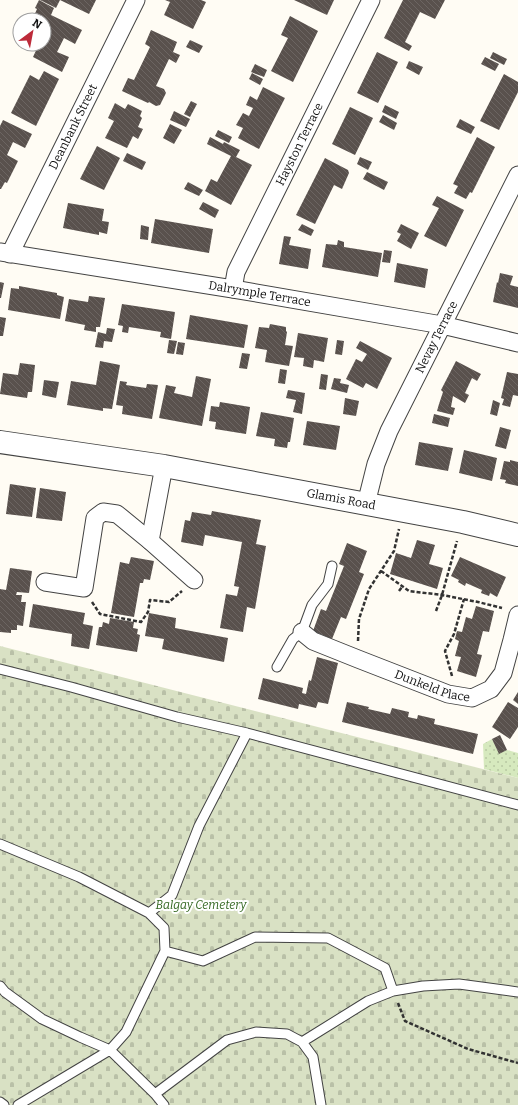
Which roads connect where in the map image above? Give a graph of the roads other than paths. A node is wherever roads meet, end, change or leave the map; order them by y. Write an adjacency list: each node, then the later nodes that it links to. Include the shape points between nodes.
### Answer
1 (136, 0): 4 (street, Deanbank Street)
2 (371, 0): 5 (street, Hayston Terrace, via 236,272)
3 (518, 175): 6 (street, Nevay Terrace)
4 (5, 253): 5 (street, Dalrymple Terrace)
5 (233, 289): 6 (street, Dalrymple Terrace)
6 (442, 325): 7 (street, Dalrymple Terrace); 10 (street, Nevay Terrace, via 389,431 376,464)
7 (518, 343)
8 (0, 442): 9 (street, Glamis Road)
9 (164, 466): 10 (street, Glamis Road); 12 (street)
10 (366, 504): 11 (street, Glamis Road)
11 (518, 535)
12 (150, 541): 14 (street); 15 (street, via 116,514 103,512 95,518 84,588)
13 (332, 566): 17 (lane, via 328,584 312,605)
14 (194, 580)
15 (45, 582)
16 (511, 612): 18 (street, Dunkeld Place)
17 (302, 632): 18 (street, Dunkeld Place, via 313,641 448,694 472,698 491,689 503,673); 19 (lane, via 293,639)
18 (515, 640)
19 (277, 667)
20 (0, 668): 21 (lane, via 176,717)
21 (247, 733): 22 (lane); 24 (lane, via 199,826 172,895)
22 (518, 805)
23 (0, 844): 24 (lane, via 79,877)
24 (149, 913): 25 (lane, via 164,928)
25 (165, 951): 27 (lane, via 203,960 254,937 328,938 385,968); 30 (lane, via 126,1032)
26 (0, 986): 30 (lane, via 42,1019)
27 (393, 991): 28 (lane, via 459,984); 29 (lane, via 368,1001)
28 (518, 992)
29 (302, 1042): 31 (lane, via 287,1034 256,1032 227,1040); 36 (lane, via 313,1058)
30 (110, 1050): 31 (lane); 34 (lane)
31 (155, 1094): 35 (lane)
32 (0, 1102): 33 (lane)
33 (4, 1105)
34 (18, 1105)
35 (164, 1105)
36 (321, 1105)

